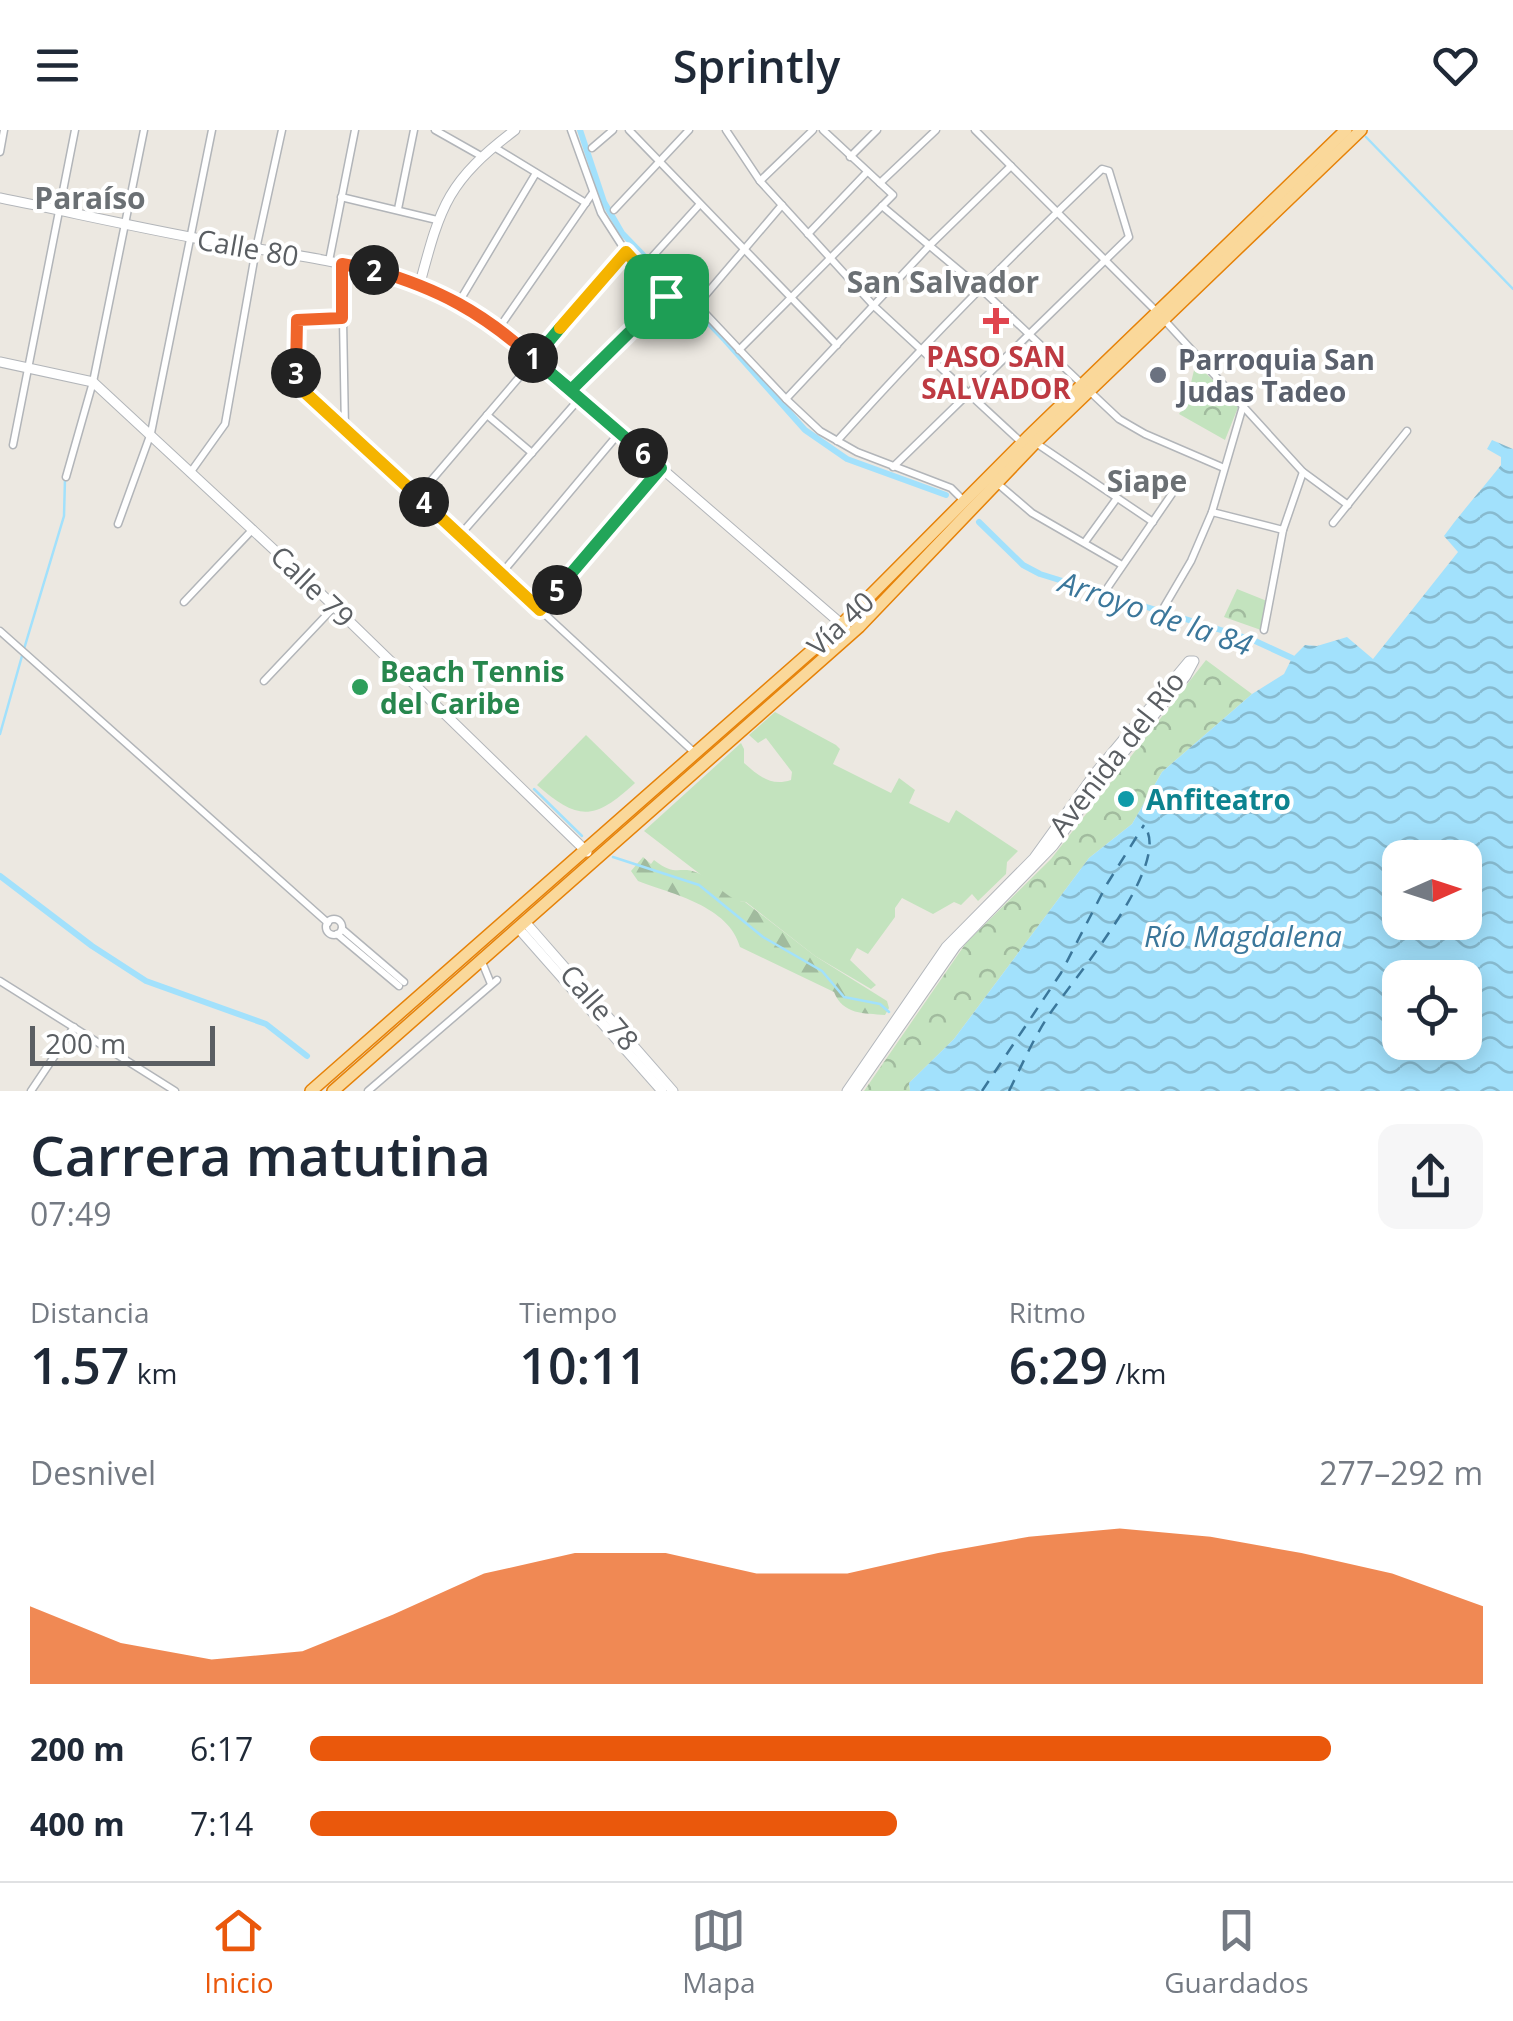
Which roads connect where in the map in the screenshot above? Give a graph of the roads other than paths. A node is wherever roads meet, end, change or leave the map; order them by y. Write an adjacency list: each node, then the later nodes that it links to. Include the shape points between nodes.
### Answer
1 (4, 130): 24 (street)
2 (75, 130): 40 (street)
3 (144, 130): 45 (street)
4 (212, 130): 47 (street)
5 (282, 130): 49 (street)
6 (355, 130): 34 (street)
7 (414, 130): 41 (street)
8 (436, 130): 25 (street)
9 (515, 130): 22 (street)
10 (571, 130): 33 (street)
11 (614, 130): 23 (street)
12 (629, 130): 27 (street)
13 (688, 130): 27 (street)
14 (812, 130): 31 (street)
15 (822, 130): 26 (street)
16 (877, 130): 26 (street)
17 (936, 130): 32 (street)
18 (975, 130): 28 (street)
19 (1346, 130): 62 (highway, Vía 40)
20 (1361, 130): 62 (highway, Vía 40)
21 (730, 132): 31 (street)
22 (493, 147): 25 (street); 29 (street)
23 (592, 148)
24 (0, 152)
25 (481, 156): 44 (street)
26 (850, 157): 30 (street)
27 (660, 162): 37 (street); 42 (street)
28 (1010, 166): 43 (street); 48 (street)
29 (536, 172): 36 (street); 59 (street)
30 (866, 172): 32 (street); 46 (street)
31 (760, 181): 38 (street)
32 (880, 183): 39 (street, via 893,195)
33 (592, 193): 36 (street); 51 (street)
34 (341, 197): 41 (street); 54 (street)
35 (0, 198): 40 (street, Calle 80)
36 (586, 203): 64 (street)
37 (700, 204): 50 (street); 60 (street, via 652,257)
38 (782, 205): 46 (street); 50 (street)
39 (882, 206): 48 (street); 53 (street)
40 (60, 210): 45 (street, Calle 80); 71 (street)
41 (398, 210): 44 (street)
42 (614, 210)
43 (1058, 212): 52 (street); 52 (street, via 1102,169 1108,171 1130,236); 57 (street)
44 (437, 220): 56 (street)
45 (125, 223): 47 (street, Calle 80); 72 (street)
46 (808, 234): 53 (street)
47 (192, 238): 49 (street, Calle 80); 83 (street)
48 (931, 244): 57 (street); 61 (street)
49 (256, 249): 54 (street, Calle 80); 92 (street, via 225,424)
50 (746, 250): 58 (street); 60 (street)
51 (626, 252): 69 (street); 74 (street, via 666,292 665,299)
52 (1105, 258): 62 (street); 65 (street)
53 (831, 260): 58 (street); 61 (street)
54 (329, 261): 55 (street, Calle 80)
55 (342, 264): 56 (street, Calle 80); 63 (street)
56 (420, 283): 59 (street, Calle 80)
57 (979, 288): 65 (street); 67 (street)
58 (792, 300): 66 (street); 68 (street)
59 (458, 302): 64 (street, Calle 80)
60 (697, 305): 68 (street)
61 (874, 306): 66 (street); 67 (street)
62 (1160, 316): 73 (highway, Vía 40); 78 (street)
63 (342, 318): 80 (street); 80 (street, via 298,319 296,382)
64 (499, 328): 69 (street, Calle 80)
65 (1027, 333): 73 (street); 75 (street)
66 (837, 345): 77 (street)
67 (919, 348): 75 (street); 84 (street)
68 (739, 350): 77 (street)
69 (534, 359): 74 (street, Calle 80); 79 (street)
70 (0, 362): 71 (street, Calle 79)
71 (28, 368): 72 (street, Calle 79); 86 (street)
72 (93, 382): 83 (street, Calle 79); 93 (street)
73 (1084, 389): 85 (highway, Vía 40); 90 (street, via 1145,434)
74 (571, 390): 76 (street, Calle 80)
75 (967, 392): 85 (street); 88 (street)
76 (580, 398): 82 (street, Calle 80); 87 (street)
77 (786, 400): 84 (street)
78 (1243, 404): 90 (street); 91 (street)
79 (487, 415): 87 (street); 96 (street)
80 (345, 430): 96 (street)
81 (1408, 431): 99 (street)
82 (620, 432): 89 (street, Calle 80); 109 (street)
83 (151, 433): 92 (street, Calle 79); 103 (street)
84 (838, 441): 88 (street)
85 (1029, 443): 94 (highway, Vía 40); 97 (street); 98 (highway, Vía 40)
86 (13, 445)
87 (532, 453): 106 (street)
88 (893, 467): 98 (street, via 951,488)
89 (661, 468): 114 (street); 115 (street, Calle 80)
90 (1224, 468): 100 (street)
91 (1303, 472): 99 (street); 105 (street)
92 (190, 473): 104 (street, Calle 79)
93 (66, 478)
94 (996, 482): 107 (street, via 1032,513); 115 (highway, Vía 40)
95 (1178, 484): 101 (street)
96 (418, 496): 106 (street)
97 (1117, 498): 101 (street); 107 (street)
98 (964, 502): 115 (highway, Vía 40)
99 (1348, 505): 102 (street)
100 (1212, 512): 105 (street); 113 (street)
101 (1153, 522): 108 (street)
102 (1334, 523)
103 (118, 524)
104 (253, 530): 111 (street); 112 (street, Calle 79)
105 (1283, 530): 116 (street)
106 (460, 535): 109 (street)
107 (1084, 542): 108 (street)
108 (1122, 564): 110 (street)
109 (501, 574): 114 (street)
110 (1108, 588)
111 (184, 602)
112 (334, 607): 118 (street); 123 (street, Calle 79)
113 (1164, 607)
114 (540, 610): 120 (street)
115 (846, 629): 119 (highway, Vía 40)
116 (1264, 630)
117 (0, 631): 124 (street)
118 (264, 681)
119 (769, 698): 120 (highway, Vía 40); 123 (highway, Vía 40)
120 (696, 755): 123 (highway, Vía 40)
121 (1096, 772): 122 (street); 122 (street, Avenida del Río, via 1194,660); 142 (street, Avenida del Río, via 1034,858 946,947)
122 (1047, 853): 143 (street, Avenida del Río, via 956,946)
123 (592, 856): 125 (highway, Vía 40); 127 (highway, Vía 40)
124 (328, 923): 126 (street, via 328,932); 126 (street, via 336,920)
125 (522, 926): 128 (highway, Vía 40); 140 (street, Calle 78); 141 (street, Calle 78)
126 (340, 932): 130 (street)
127 (473, 950): 128 (highway); 132 (highway, Vía 40)
128 (484, 965): 133 (highway, Vía 40); 139 (street, via 494,982)
129 (0, 981): 131 (street)
130 (402, 984)
131 (74, 1027): 135 (street); 136 (street)
132 (356, 1052): 133 (highway); 137 (highway, Vía 40)
133 (366, 1063): 134 (highway, Vía 40)
134 (354, 1077): 138 (highway, Vía 40); 139 (street)
135 (31, 1091)
136 (175, 1091)
137 (311, 1091)
138 (333, 1091)
139 (367, 1091)
140 (662, 1091)
141 (674, 1091)
142 (847, 1091)
143 (855, 1091)

